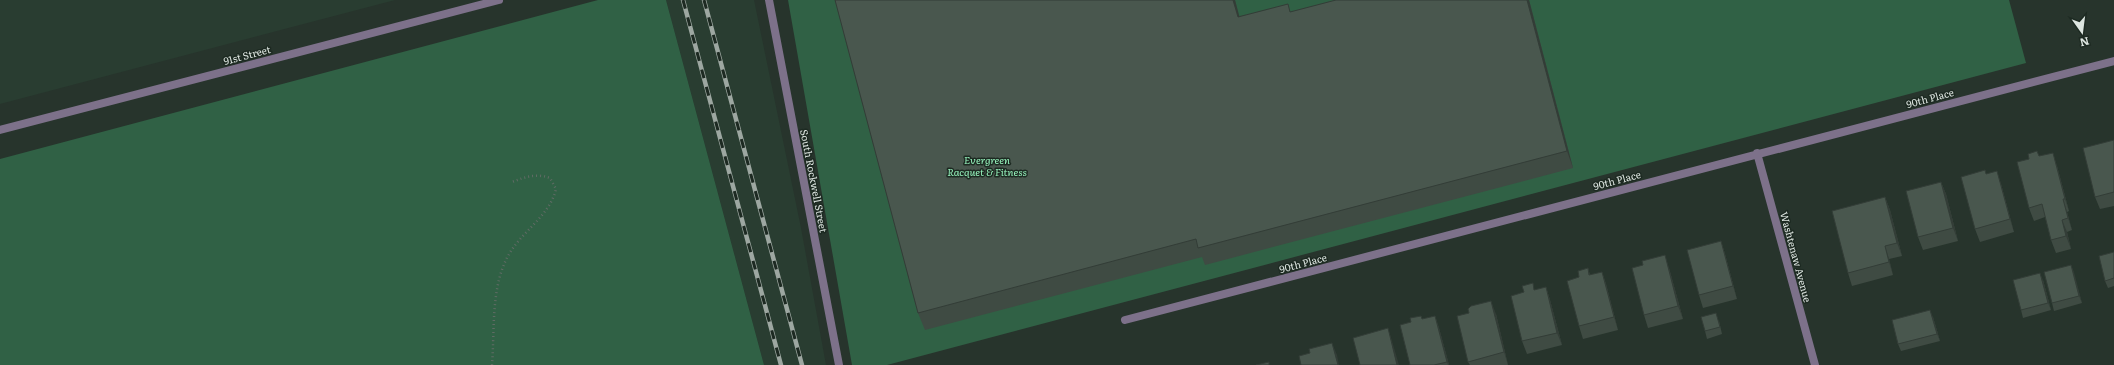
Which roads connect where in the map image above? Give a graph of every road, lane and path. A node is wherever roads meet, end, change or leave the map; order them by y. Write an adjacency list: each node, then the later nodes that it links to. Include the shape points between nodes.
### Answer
1 (499, 0): 4 (street, 91st Street)
2 (769, 0): 9 (street, South Rockwell Street)
3 (2114, 61): 5 (street, 90th Place)
4 (0, 130)
5 (1758, 153): 7 (street, 90th Place); 10 (street, Washtenaw Avenue)
6 (512, 182): 8 (path, via 536,175 544,176 550,178 556,189 553,200 512,248 504,266 497,286)
7 (1124, 320)
8 (492, 365)
9 (839, 365)
10 (1815, 365)

